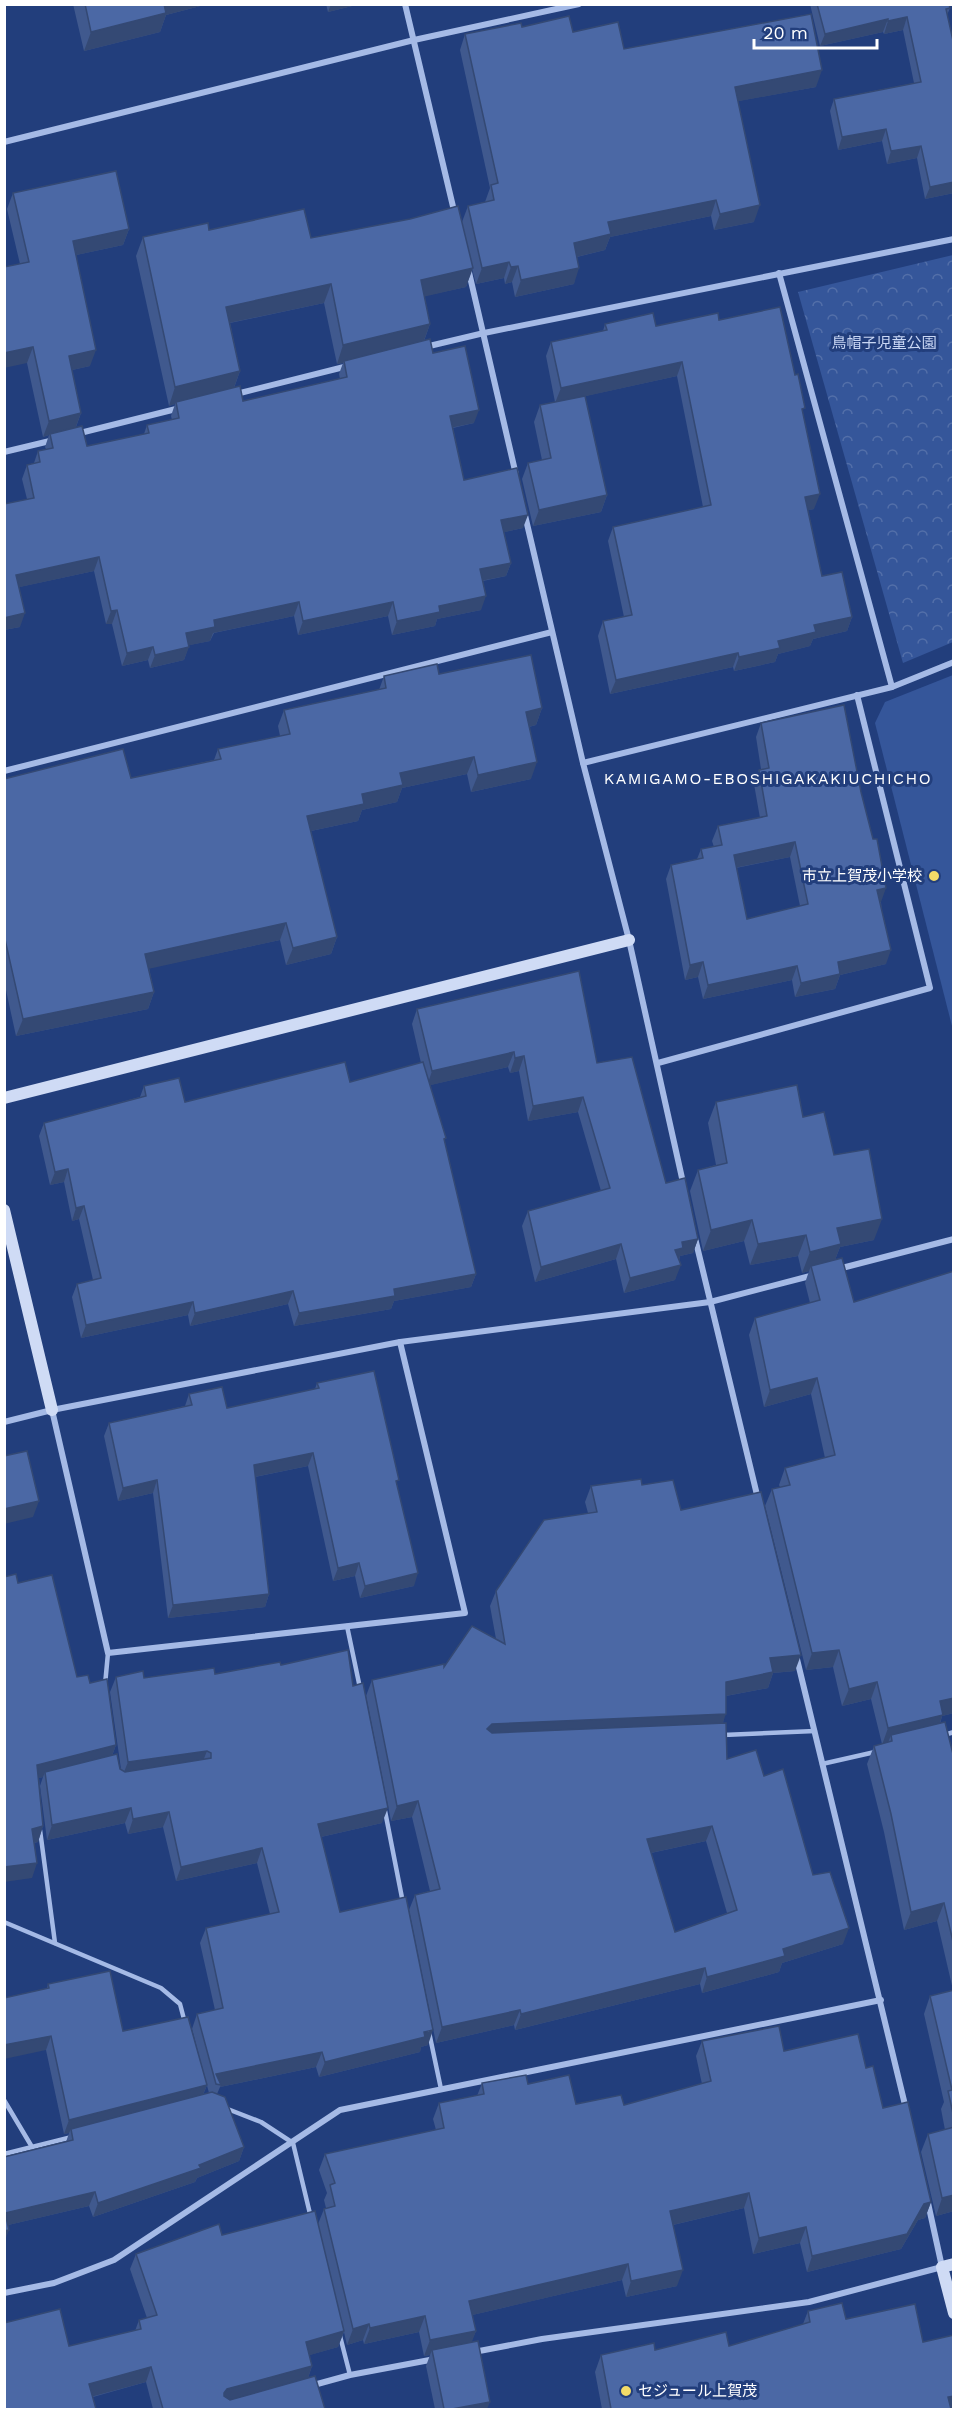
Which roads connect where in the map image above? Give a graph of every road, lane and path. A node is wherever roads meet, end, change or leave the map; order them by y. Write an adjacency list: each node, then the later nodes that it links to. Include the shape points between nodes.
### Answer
1 (405, 4): 3 (street)
2 (579, 4): 3 (street)
3 (414, 40): 4 (street); 5 (street)
4 (4, 142)
5 (457, 220)
6 (954, 239): 8 (street)
7 (468, 265): 9 (street)
8 (779, 273): 9 (street); 21 (street)
9 (484, 333): 10 (street); 17 (street)
10 (415, 350)
11 (358, 364): 12 (street)
12 (233, 395)
13 (187, 407): 14 (street)
14 (73, 435)
15 (62, 438): 16 (street)
16 (4, 452)
17 (518, 482)
18 (523, 506): 19 (street)
19 (552, 632): 23 (street); 24 (street)
20 (954, 662): 21 (street)
21 (892, 687): 22 (street)
22 (857, 695): 23 (street); 26 (street, via 930,988)
23 (583, 763): 25 (street)
24 (4, 771)
25 (629, 940): 26 (street); 27 (street)
26 (658, 1062): 28 (street)
27 (4, 1098)
28 (685, 1191)
29 (4, 1210): 34 (street)
30 (692, 1226): 32 (street)
31 (954, 1239): 32 (street)
32 (710, 1302): 33 (street); 36 (street)
33 (400, 1342): 34 (street); 37 (street, via 465,1613)
34 (52, 1410): 35 (street); 39 (street)
35 (4, 1422)
36 (761, 1511)
37 (347, 1626): 39 (street); 41 (lane)
38 (795, 1650): 42 (street)
39 (108, 1653): 40 (lane)
40 (106, 1688)
41 (361, 1696)
42 (815, 1731): 44 (lane); 47 (street)
43 (954, 1732): 45 (lane)
44 (721, 1735)
45 (943, 1735)
46 (877, 1751): 47 (lane)
47 (822, 1764): 53 (street)
48 (382, 1800): 50 (lane)
49 (39, 1818): 52 (lane)
50 (403, 1904)
51 (4, 1922): 52 (lane)
52 (55, 1943): 55 (lane, via 161,1988 180,2004)
53 (881, 2000): 56 (street); 59 (street)
54 (427, 2020): 56 (lane)
55 (186, 2026)
56 (441, 2089): 61 (street, via 340,2110)
57 (4, 2100): 62 (lane)
58 (215, 2104): 61 (lane, via 261,2122)
59 (908, 2116)
60 (76, 2136): 62 (lane)
61 (292, 2143): 65 (lane); 67 (street, via 114,2260 54,2283)
62 (32, 2147): 63 (lane)
63 (4, 2154)
64 (926, 2198): 66 (street)
65 (312, 2224)
66 (948, 2266): 68 (street); 70 (street, via 809,2302 542,2339)
67 (4, 2293)
68 (954, 2313)
69 (338, 2328): 72 (lane)
70 (463, 2354)
71 (440, 2358): 72 (street)
72 (350, 2375): 73 (street)
73 (303, 2387)

